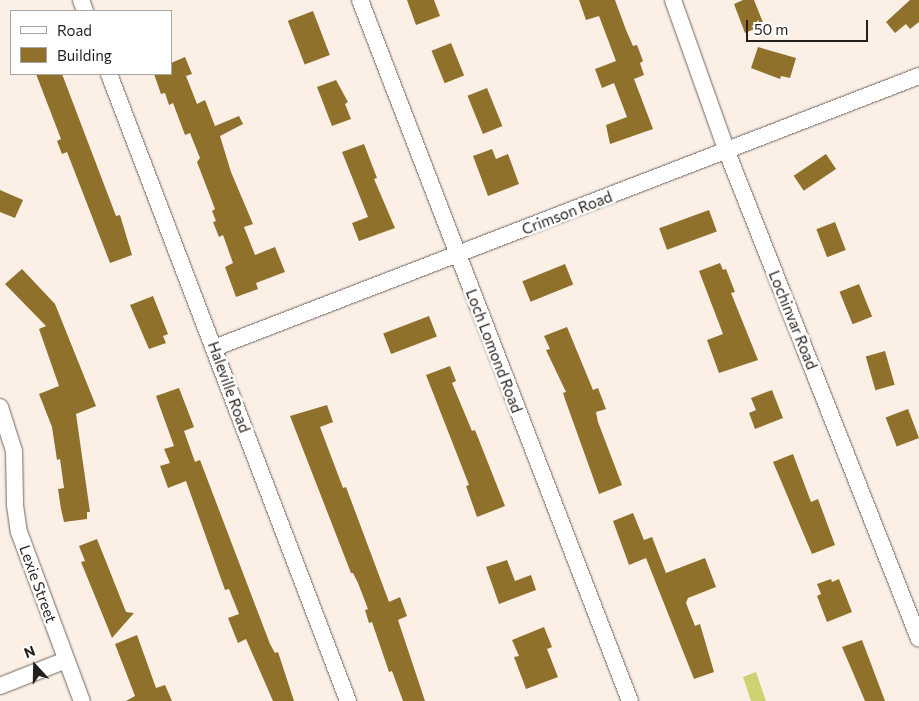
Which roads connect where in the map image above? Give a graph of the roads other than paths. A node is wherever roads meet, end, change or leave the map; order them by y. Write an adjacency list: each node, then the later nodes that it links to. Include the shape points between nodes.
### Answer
1 (360, 0): 6 (street, Loch Lomond Road)
2 (673, 0): 5 (street, Lochinvar Road)
3 (109, 75): 7 (street, Haleville Road)
4 (919, 76): 5 (street, Crimson Road)
5 (727, 152): 6 (street, Crimson Road); 9 (street, Lochinvar Road)
6 (457, 256): 7 (street, Crimson Road); 14 (street, Loch Lomond Road)
7 (214, 348): 13 (street, Haleville Road)
8 (0, 408): 10 (street, Lexie Street, via 14,452 17,523)
9 (919, 639)
10 (66, 660): 11 (street); 12 (street, Lexie Street)
11 (0, 686)
12 (82, 701)
13 (348, 701)
14 (630, 701)

